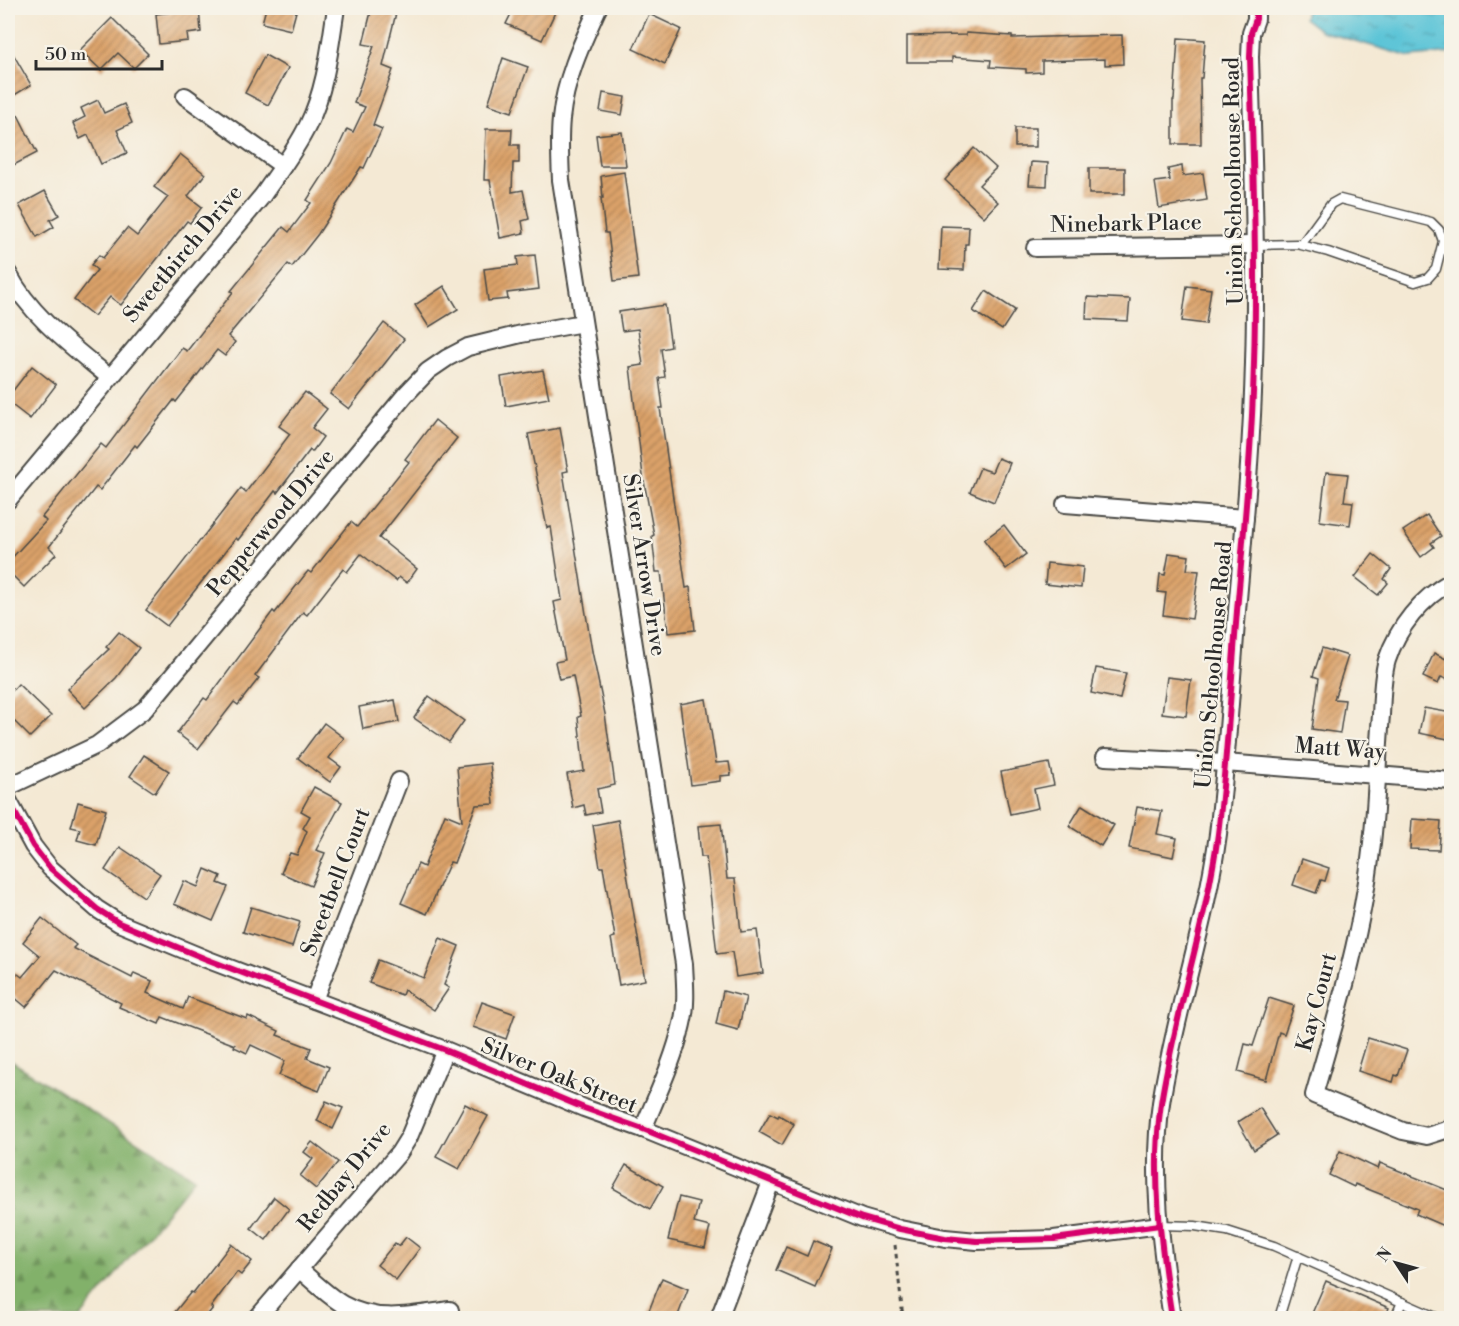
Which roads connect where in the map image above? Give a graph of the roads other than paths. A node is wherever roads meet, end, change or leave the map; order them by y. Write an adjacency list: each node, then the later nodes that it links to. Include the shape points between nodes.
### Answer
1 (336, 8): 5 (street, Sweetbirch Drive, via 319,97 308,125)
2 (598, 8): 10 (street, Silver Arrow Drive, via 566,88 559,146)
3 (1256, 8): 6 (street, Union Schoolhouse Road, via 1250,57)
4 (185, 96): 5 (street)
5 (283, 166): 11 (street, Sweetbirch Drive)
6 (1254, 245): 7 (lane); 8 (street, Ninebark Place); 14 (street, Union Schoolhouse Road, via 1252,436)
7 (1301, 245): 7 (lane, via 1415,282 1428,278 1436,268 1443,241 1431,222 1340,199 1331,204)
8 (1035, 248)
9 (8, 273): 11 (street, via 37,313)
10 (583, 323): 21 (street, Pepperwood Drive, via 468,347 428,371 145,709 97,745); 26 (street, Silver Arrow Drive, via 684,964 682,1024)
11 (109, 377): 12 (street, Sweetbirch Drive)
12 (8, 500)
13 (1065, 504): 14 (street)
14 (1245, 518): 17 (street, Union Schoolhouse Road)
15 (1452, 580): 18 (street, via 1417,608 1400,632 1387,662)
16 (1105, 757): 17 (street, Matt Way)
17 (1225, 763): 18 (street, Matt Way); 28 (street, Union Schoolhouse Road, via 1208,896 1161,1104 1157,1145)
18 (1376, 775): 20 (street, Matt Way); 25 (street, Kay Court, via 1372,850 1360,916 1314,1095 1403,1131 1427,1136)
19 (399, 781): 23 (street, Sweetbell Court)
20 (1452, 781)
21 (8, 787)
22 (8, 800): 23 (street, Silver Oak Street, via 50,868 97,909 142,933)
23 (314, 1000): 24 (street, Silver Oak Street)
24 (445, 1050): 26 (street, Silver Oak Street); 30 (street, Redbay Drive, via 399,1153)
25 (1452, 1128)
26 (643, 1129): 27 (street, Silver Oak Street)
27 (771, 1182): 28 (street, Silver Oak Street, via 862,1218 945,1238 1054,1239); 34 (street)
28 (1160, 1225): 29 (lane, via 1227,1231); 35 (street, Union Schoolhouse Road)
29 (1298, 1256): 31 (lane); 36 (lane)
30 (299, 1269): 32 (street, via 340,1303 357,1311 399,1318); 33 (street, Redbay Drive)
31 (1402, 1302): 37 (lane); 38 (lane)
32 (450, 1310)
33 (257, 1318)
34 (719, 1318)
35 (1172, 1318)
36 (1279, 1318)
37 (1395, 1318)
38 (1438, 1318)

